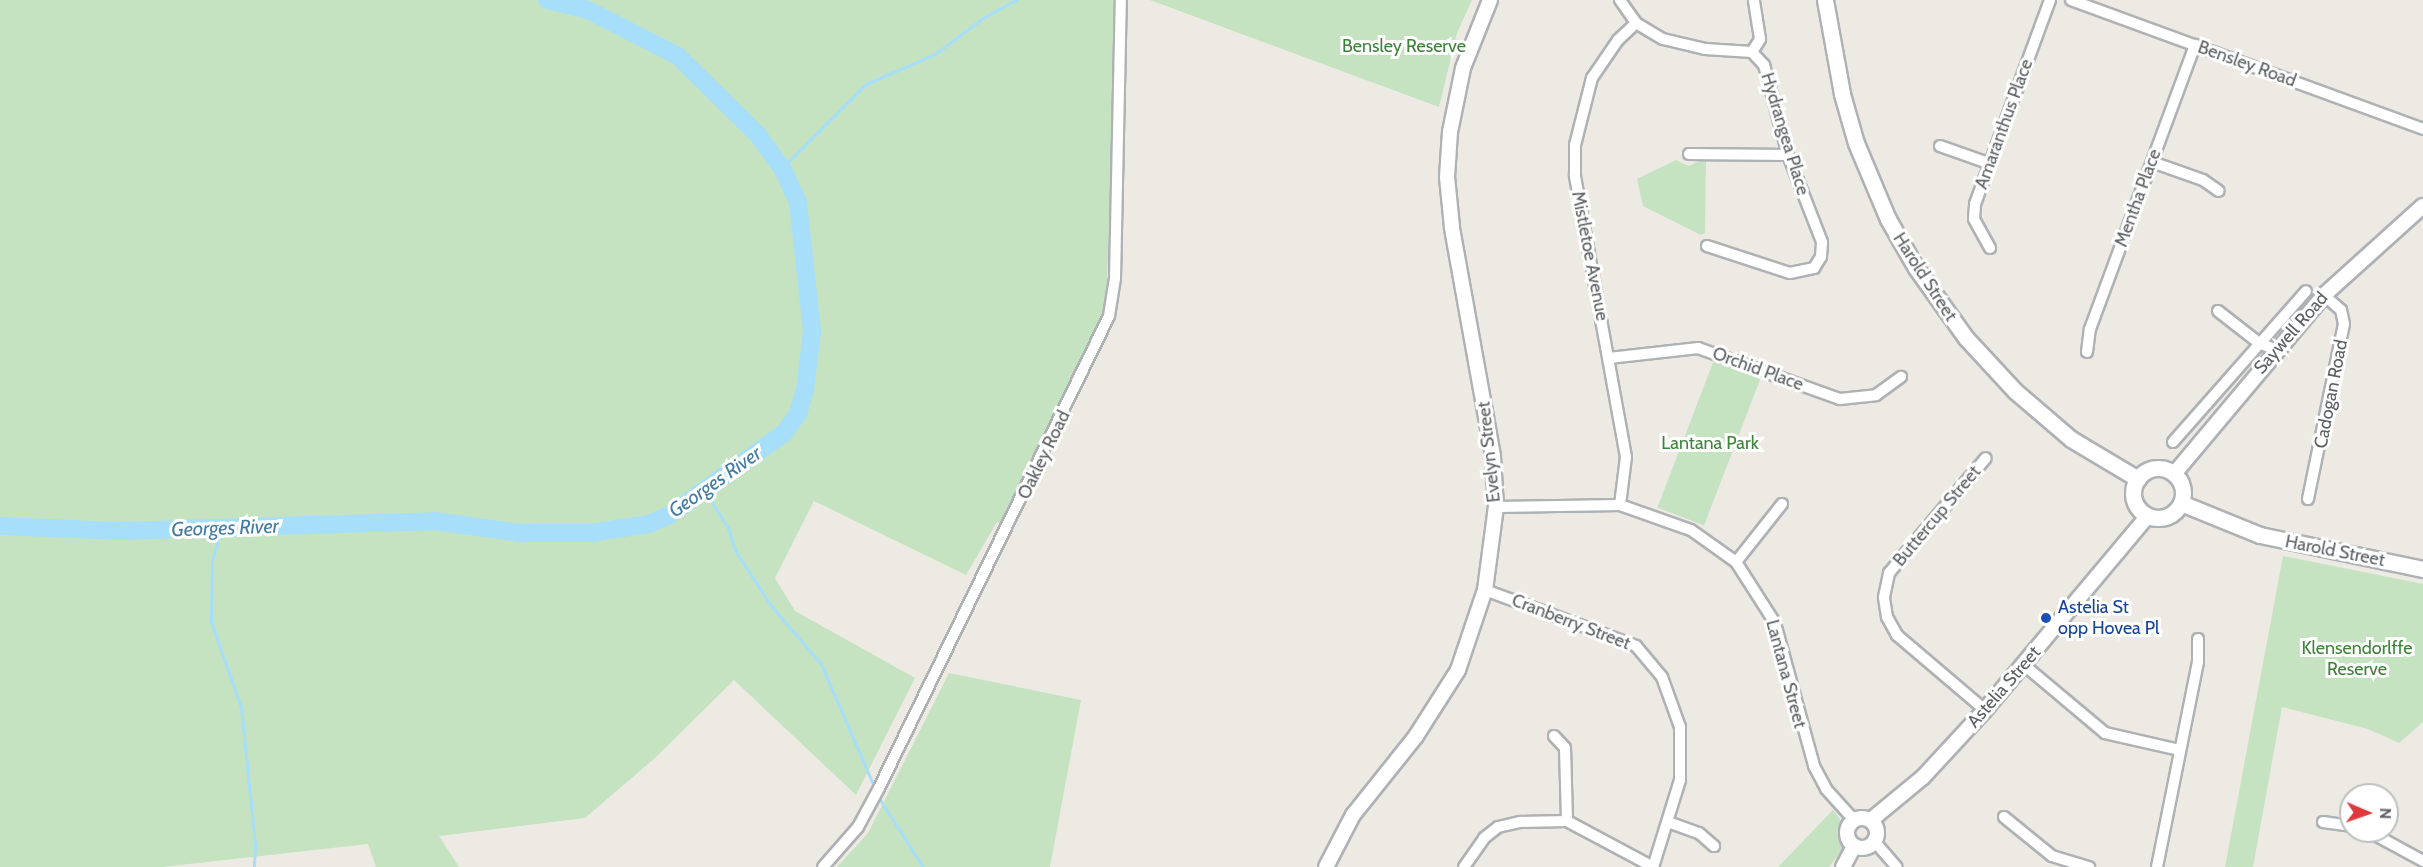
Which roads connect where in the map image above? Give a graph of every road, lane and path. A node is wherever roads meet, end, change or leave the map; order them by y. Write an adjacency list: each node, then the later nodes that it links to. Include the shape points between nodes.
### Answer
1 (1121, 0): 59 (street, Oakley Road, via 1115,278 1109,316 879,788 858,827)
2 (1490, 0): 37 (street, Evelyn Street, via 1463,68 1450,132 1447,177 1452,227 1491,440)
3 (1620, 0): 8 (street)
4 (1754, 0): 10 (street, Hydrangea Place, via 1760,39)
5 (1825, 0): 32 (main road, Harold Street, via 1842,94 1856,143 1888,219 1916,268 1966,338 2015,391 2071,439)
6 (2050, 0): 16 (street, Amaranthus Place)
7 (2072, 0): 9 (street, Bensley Road)
8 (1636, 23): 10 (street, via 1663,39 1705,49); 27 (street, Mistletoe Avenue, via 1618,40 1592,78 1575,145 1575,175)
9 (2195, 45): 11 (street, Bensley Road); 15 (street, Mentha Place)
10 (1752, 52): 14 (street, Hydrangea Place, via 1764,65)
11 (2423, 129)
12 (1940, 146): 16 (street)
13 (1689, 154): 14 (street)
14 (1788, 155): 19 (street, Hydrangea Place, via 1822,243 1821,257 1814,268 1790,273)
15 (2152, 162): 17 (street, via 2203,180); 26 (street, Mentha Place, via 2090,329)
16 (1988, 163): 20 (street, Amaranthus Place, via 1974,219)
17 (2218, 191)
18 (2423, 206): 22 (street, Saywell Road)
19 (1707, 246)
20 (1990, 248)
21 (2306, 291): 24 (street)
22 (2324, 295): 25 (street, Saywell Road); 33 (street, Cadogan Road, via 2341,310 2344,324)
23 (2218, 311): 24 (street)
24 (2259, 343): 25 (street); 29 (street)
25 (2276, 351): 31 (street, Saywell Road)
26 (2087, 352)
27 (1609, 358): 28 (street, Orchid Place, via 1698,348 1840,399 1876,395); 36 (street, Mistletoe Avenue, via 1626,458)
28 (1900, 377)
29 (2173, 442)
30 (1986, 458): 44 (street, Buttercup Street, via 1889,573 1884,597 1887,617 1898,635)
31 (2174, 474): 32 (main road, via 2154,469); 34 (main road, via 2182,489)
32 (2138, 479): 38 (main road, via 2134,498)
33 (2308, 500)
34 (2181, 503): 38 (main road, via 2168,516); 40 (main road, Harold Street, via 2260,535)
35 (1782, 504): 39 (street)
36 (1620, 505): 37 (street, Lantana Street); 39 (street, Lantana Street, via 1691,530)
37 (1496, 507): 41 (street, Evelyn Street)
38 (2148, 516): 43 (street, Astelia Street)
39 (1736, 562): 48 (street, Lantana Street, via 1775,623 1814,766 1826,789)
40 (2423, 568)
41 (1485, 590): 51 (street, Cranberry Street, via 1636,646 1656,667 1680,727 1680,780); 60 (street, Evelyn Street, via 1468,646 1445,691 1416,736 1353,814)
42 (2198, 639): 46 (street)
43 (2024, 665): 44 (street, Astelia Street); 46 (street, via 2105,733)
44 (1985, 710): 49 (street, Astelia Street, via 1923,777)
45 (1554, 736): 50 (street, via 1565,748)
46 (2180, 750): 66 (street)
47 (2004, 817): 65 (street, via 2052,856)
48 (1854, 820): 49 (street); 57 (street, via 1847,833)
49 (1871, 820): 54 (street, via 1878,830)
50 (1567, 821): 61 (street, via 1520,822 1498,827 1484,838); 62 (street)
51 (1668, 822): 56 (street, via 1699,833); 62 (street, Cranberry Street)
52 (2323, 822): 53 (street)
53 (2339, 824)
54 (1875, 842): 57 (street, via 1865,848); 64 (street)
55 (2390, 843): 58 (street)
56 (1714, 846)
57 (1854, 846): 63 (street)
58 (2423, 861)
59 (823, 867)
60 (1326, 867)
61 (1464, 867)
62 (1653, 867)
63 (1843, 867)
64 (1897, 867)
65 (2090, 867)
66 (2157, 867)

